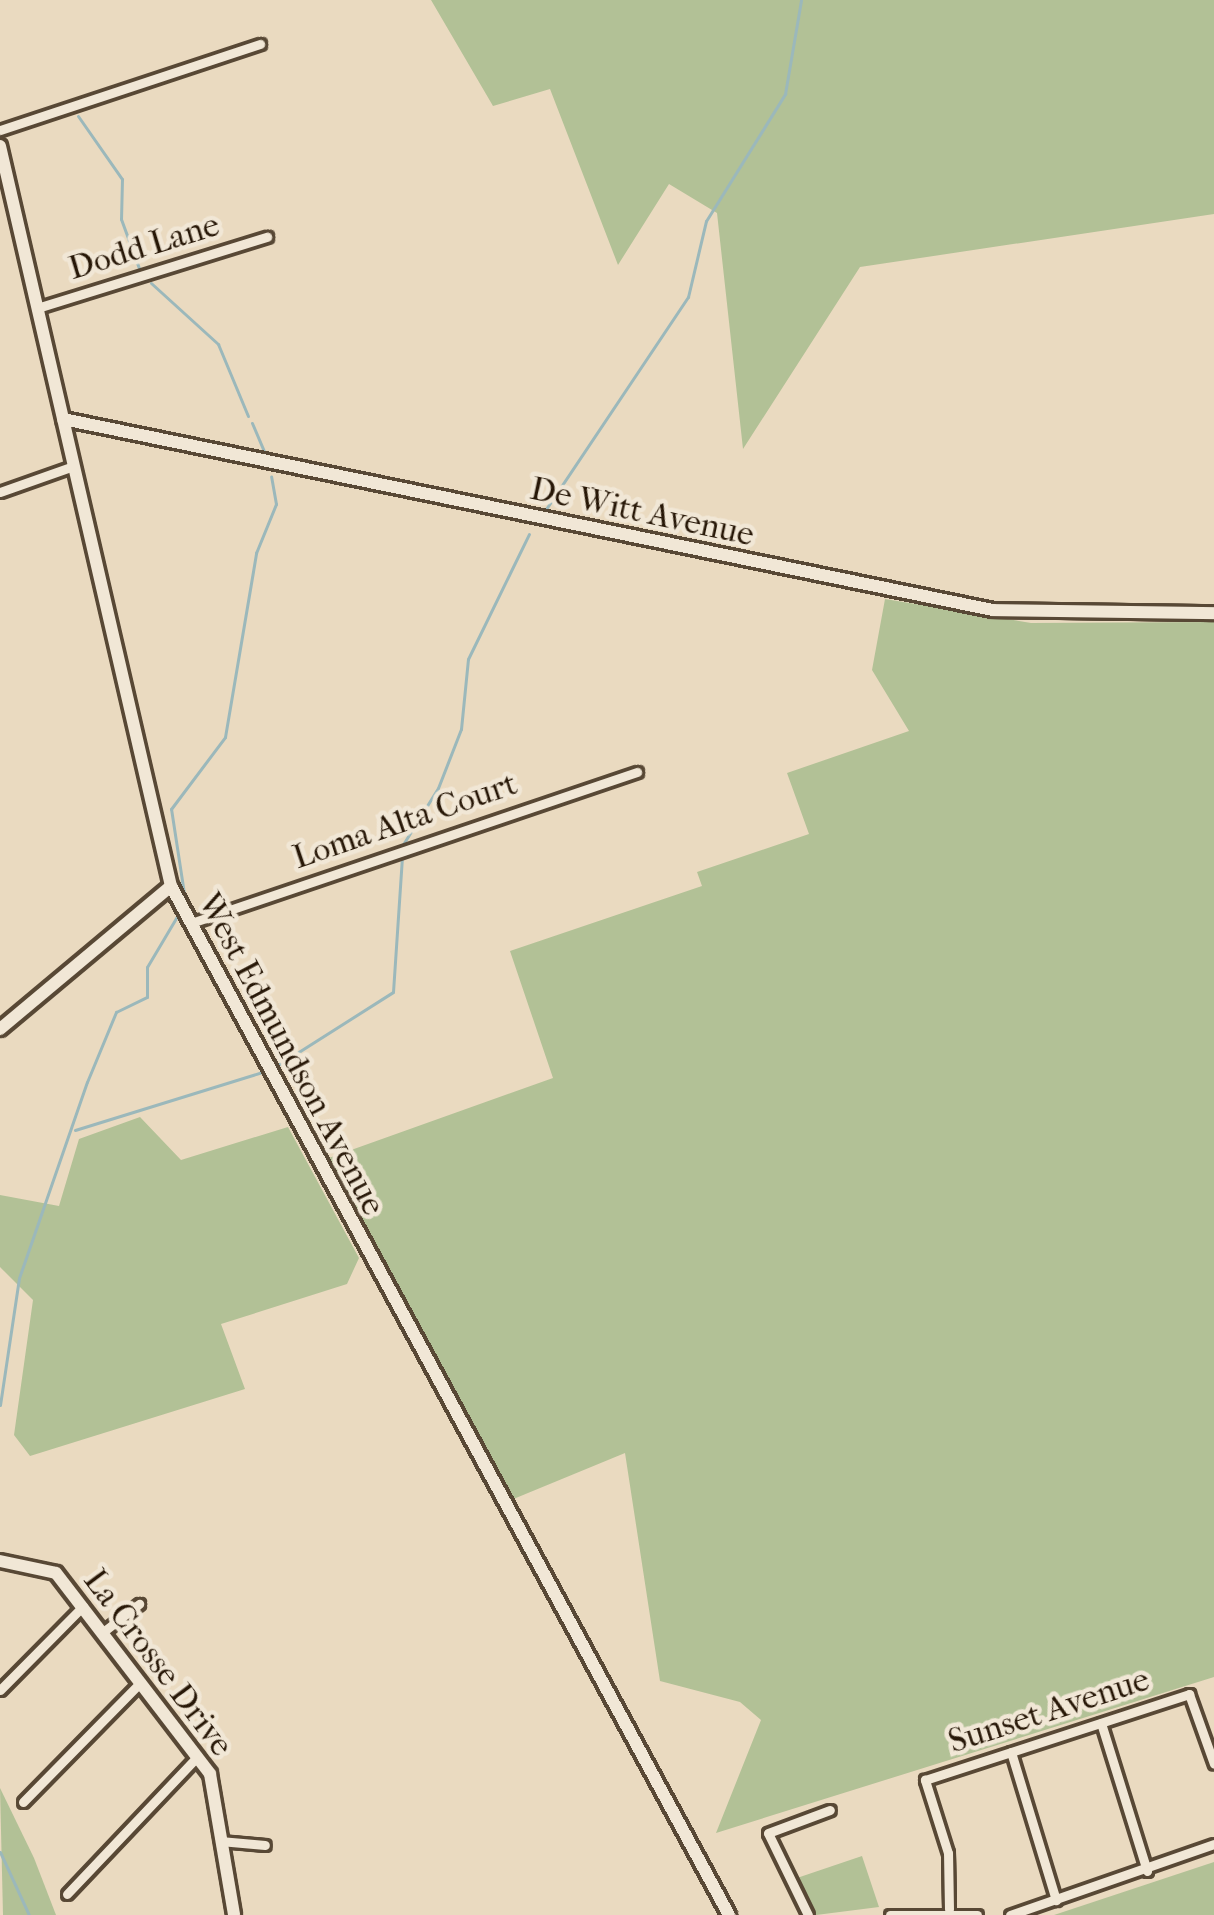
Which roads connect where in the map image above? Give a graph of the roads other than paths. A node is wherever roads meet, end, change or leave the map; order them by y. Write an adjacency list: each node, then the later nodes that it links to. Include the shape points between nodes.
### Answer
1 (260, 44): 2 (street)
2 (0, 130)
3 (0, 146): 5 (street, West Edmundson Avenue)
4 (267, 237): 5 (street, Dodd Lane)
5 (37, 308): 6 (street, West Edmundson Avenue)
6 (63, 419): 7 (street, West Edmundson Avenue); 9 (street, De Witt Avenue, via 993,610)
7 (74, 466): 8 (street); 11 (street, West Edmundson Avenue)
8 (0, 492)
9 (1214, 613)
10 (637, 772): 12 (street, Loma Alta Court)
11 (171, 886): 12 (street, West Edmundson Avenue); 13 (street)
12 (190, 923): 34 (street, West Edmundson Avenue)
13 (0, 1029)
14 (0, 1561): 16 (street, La Crosse Drive, via 42,1563)
15 (140, 1604): 17 (street)
16 (83, 1606): 17 (street, La Crosse Drive); 19 (street)
17 (103, 1632): 18 (street, La Crosse Drive)
18 (140, 1682): 22 (street, La Crosse Drive); 24 (street)
19 (0, 1690)
20 (1101, 1723): 21 (street, Sunset Avenue); 23 (street, Sunset Avenue, via 1189,1694); 29 (street)
21 (1011, 1752): 31 (street); 32 (street, Sunset Avenue, via 925,1780 948,1853)
22 (198, 1756): 26 (street, La Crosse Drive, via 217,1792); 30 (street)
23 (1214, 1764)
24 (23, 1802)
25 (830, 1810): 35 (street, via 768,1833)
26 (220, 1841): 28 (street); 33 (street, La Crosse Drive)
27 (1214, 1844): 29 (street)
28 (265, 1845)
29 (1147, 1871): 31 (street)
30 (67, 1894)
31 (1056, 1900): 38 (street)
32 (949, 1909): 36 (street); 37 (street)
33 (234, 1915)
34 (728, 1915)
35 (808, 1915)
36 (890, 1915)
37 (977, 1915)
38 (1010, 1915)

